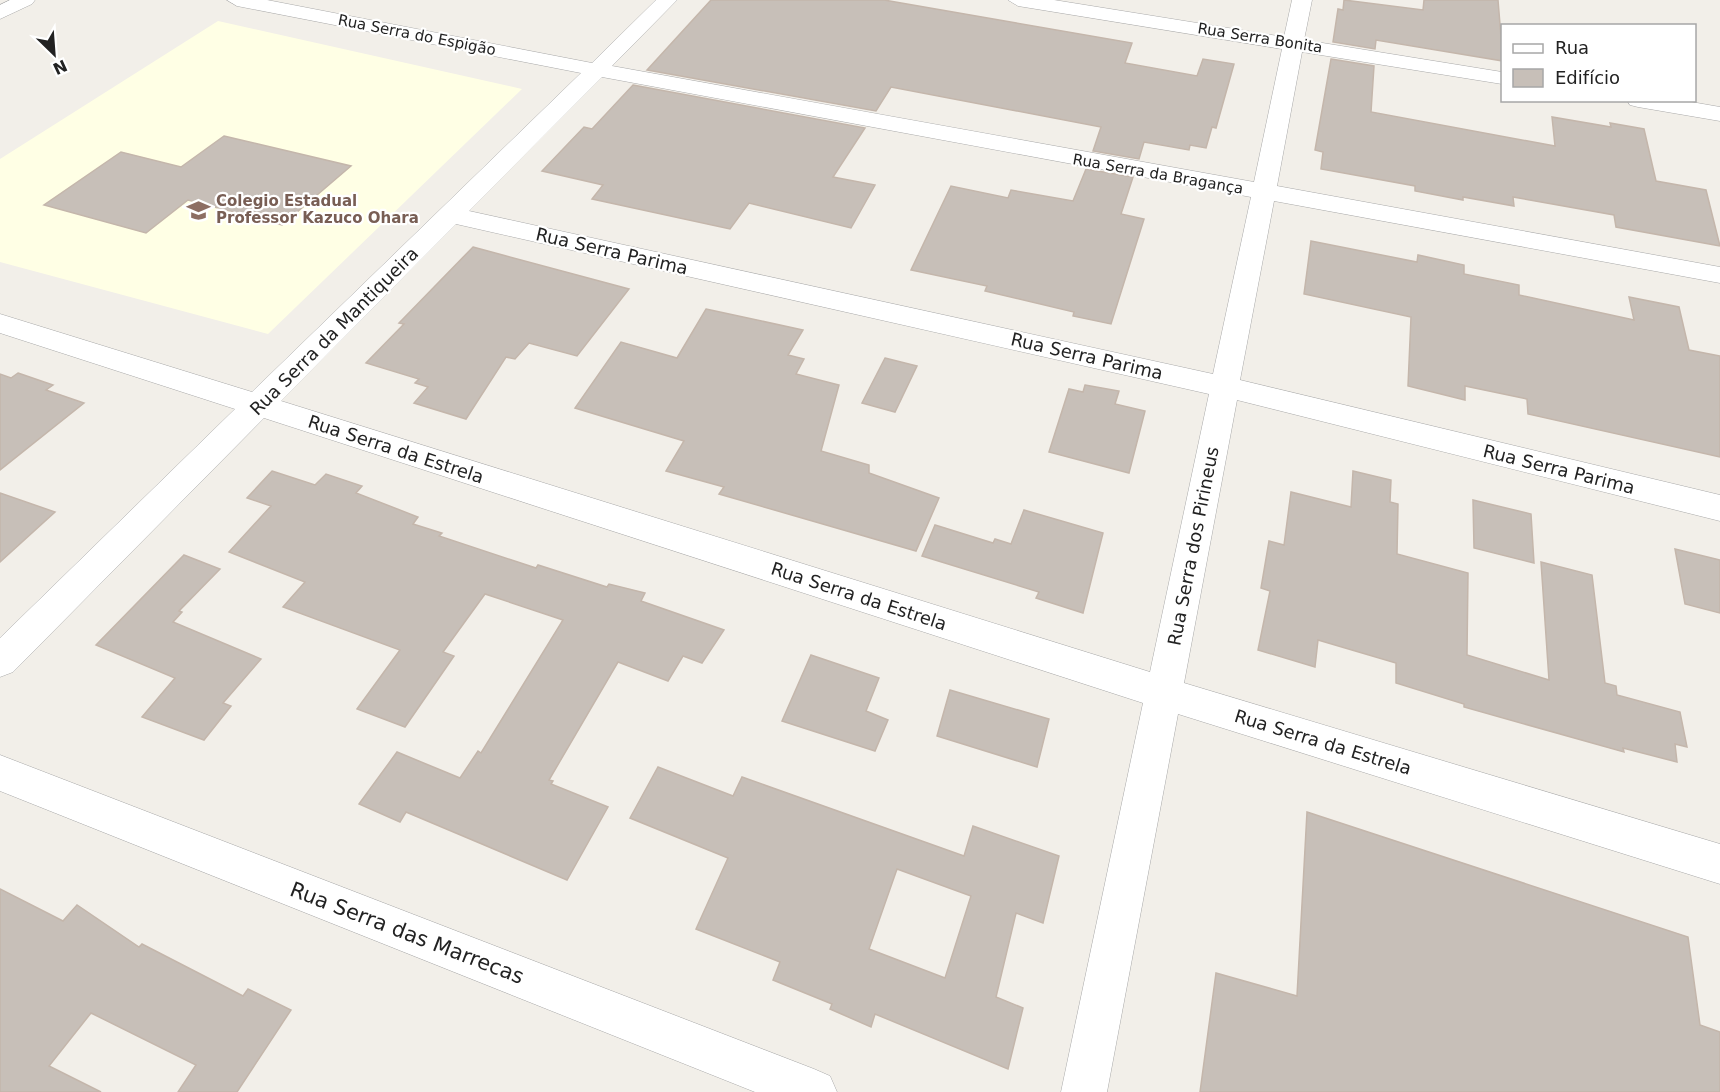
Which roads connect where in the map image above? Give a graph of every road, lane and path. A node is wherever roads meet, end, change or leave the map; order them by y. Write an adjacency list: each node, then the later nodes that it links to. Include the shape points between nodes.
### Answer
1 (25, 0): 6 (street)
2 (237, 0): 8 (street, Rua Serra do Espigão)
3 (667, 0): 8 (street, Rua Serra da Mantiqueira)
4 (1018, 0): 7 (street, Rua Serra Bonita)
5 (1302, 0): 7 (street, Rua Serra dos Pirineus)
6 (0, 13)
7 (1293, 43): 9 (street, Rua Serra Bonita); 12 (street, Rua Serra dos Pirineus)
8 (597, 70): 12 (street, Rua Serra da Bragança); 13 (street, Rua Serra da Mantiqueira)
9 (1501, 78)
10 (1650, 102): 11 (street)
11 (1720, 114)
12 (1264, 193): 14 (street, Rua Serra da Bragança); 16 (street, Rua Serra dos Pirineus)
13 (451, 215): 16 (street, Rua Serra Parima); 17 (street, Rua Serra da Mantiqueira)
14 (1720, 275)
15 (0, 323): 17 (street, Rua Serra da Estrela)
16 (1225, 387): 18 (street, Rua Serra Parima); 20 (street, Rua Serra dos Pirineus)
17 (258, 405): 19 (street, Rua Serra da Mantiqueira); 20 (street, Rua Serra da Estrela)
18 (1720, 508)
19 (0, 661)
20 (1163, 693): 22 (street, Rua Serra da Estrela); 24 (street, Rua Serra dos Pirineus)
21 (0, 773): 23 (street, Rua Serra das Marrecas)
22 (1720, 864)
23 (814, 1092)
24 (1084, 1092)

